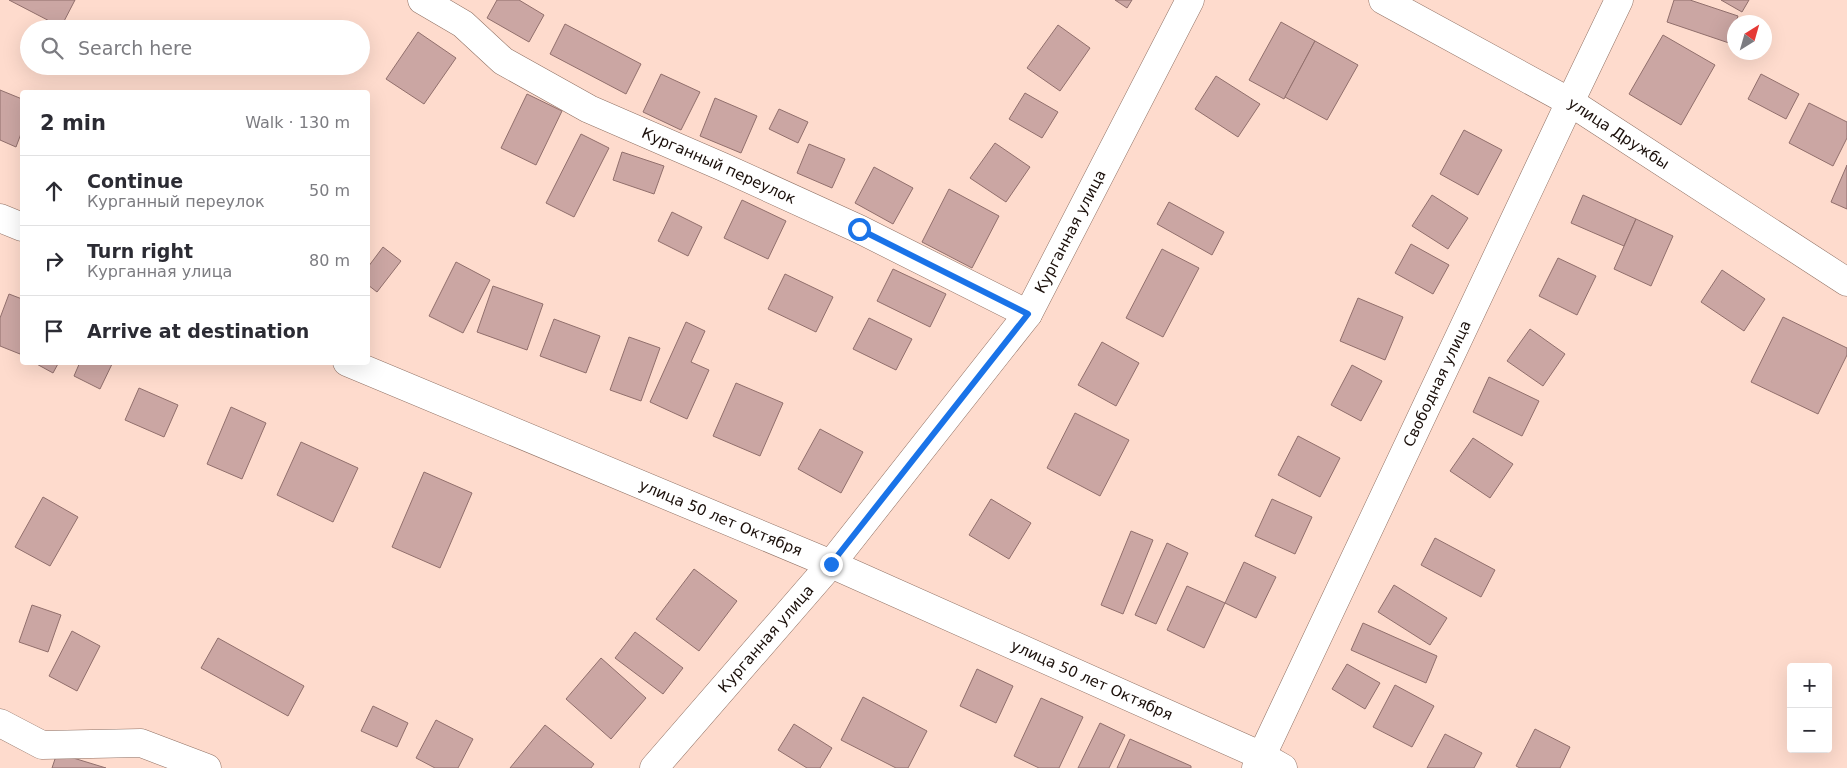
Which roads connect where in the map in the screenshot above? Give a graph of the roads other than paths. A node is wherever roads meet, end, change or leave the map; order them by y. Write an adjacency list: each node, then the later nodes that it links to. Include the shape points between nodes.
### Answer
1 (422, 0): 9 (street, Курганный переулок, via 463,24 504,61 590,109 859,229)
2 (1190, 0): 9 (street, Курганная улица)
3 (1383, 0): 5 (street, улица Дружбы)
4 (1619, 0): 5 (street, Свободная улица)
5 (1570, 102): 8 (street, улица Дружбы); 13 (street, Свободная улица)
6 (0, 218): 7 (street)
7 (20, 226)
8 (1847, 282)
9 (1028, 314): 11 (street, Курганная улица)
10 (354, 365): 11 (street, улица 50 лет Октября)
11 (831, 564): 13 (street, улица 50 лет Октября); 15 (street, Курганная улица)
12 (0, 722): 14 (street, via 42,745 141,743)
13 (1267, 764)
14 (207, 768)
15 (654, 768)

